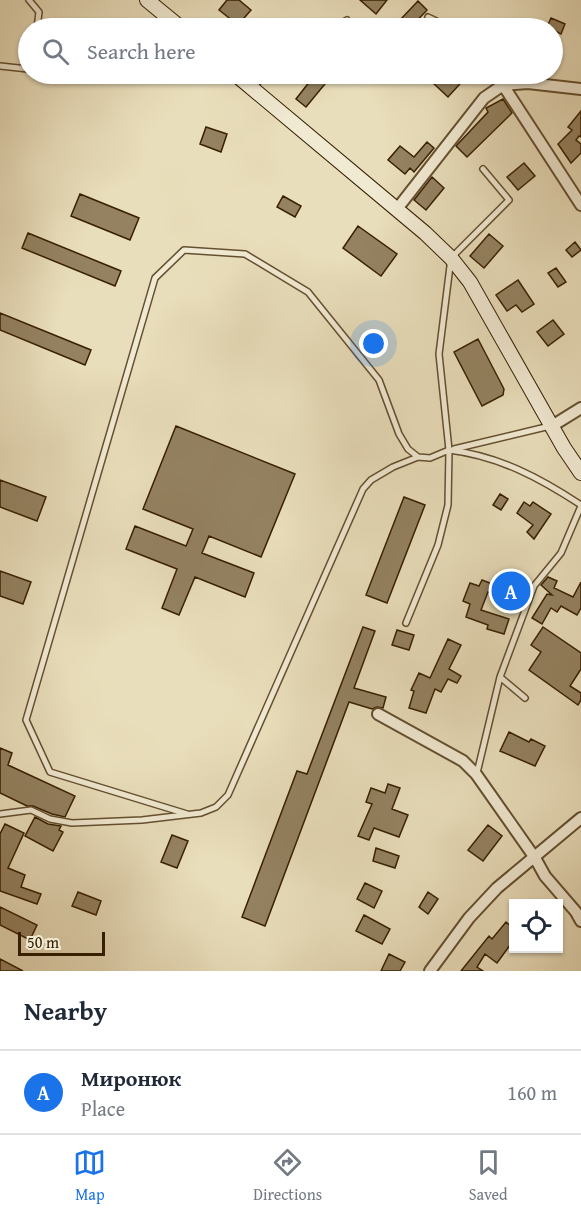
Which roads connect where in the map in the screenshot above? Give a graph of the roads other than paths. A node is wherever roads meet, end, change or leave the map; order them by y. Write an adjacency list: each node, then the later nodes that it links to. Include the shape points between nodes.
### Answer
1 (29, 0): 3 (lane, via 39,12)
2 (147, 0): 4 (main road)
3 (38, 18)
4 (169, 18)
5 (0, 66): 6 (lane)
6 (18, 68)
7 (247, 84): 12 (main road)
8 (255, 84): 12 (lane)
9 (516, 84): 11 (street)
10 (537, 84): 13 (street)
11 (503, 85): 15 (street); 16 (street, via 484,98)
12 (251, 87): 16 (main road)
13 (581, 89)
14 (483, 169): 17 (lane, via 509,200)
15 (581, 205)
16 (397, 209): 17 (main road)
17 (451, 258): 19 (main road, via 470,282); 20 (lane, via 439,354)
18 (581, 408): 19 (street)
19 (552, 426): 20 (lane); 22 (main road)
20 (449, 450): 21 (lane, via 430,458); 23 (lane, via 510,465); 24 (lane, via 448,505)
21 (418, 457): 30 (lane, via 384,471 363,489 232,788 216,807); 30 (lane, via 399,434 379,380 308,292 245,254 184,250 155,278 26,720 50,772)
22 (581, 473)
23 (581, 506): 25 (lane, via 561,553 534,586)
24 (406, 623)
25 (500, 676): 26 (lane); 28 (lane)
26 (525, 698)
27 (378, 714): 28 (street, via 463,761)
28 (476, 774): 32 (street)
29 (0, 814): 30 (lane, via 31,810 72,823)
30 (187, 814)
31 (581, 818): 32 (street)
32 (535, 858): 33 (street); 34 (street, via 497,888 468,918)
33 (581, 921)
34 (430, 971)

